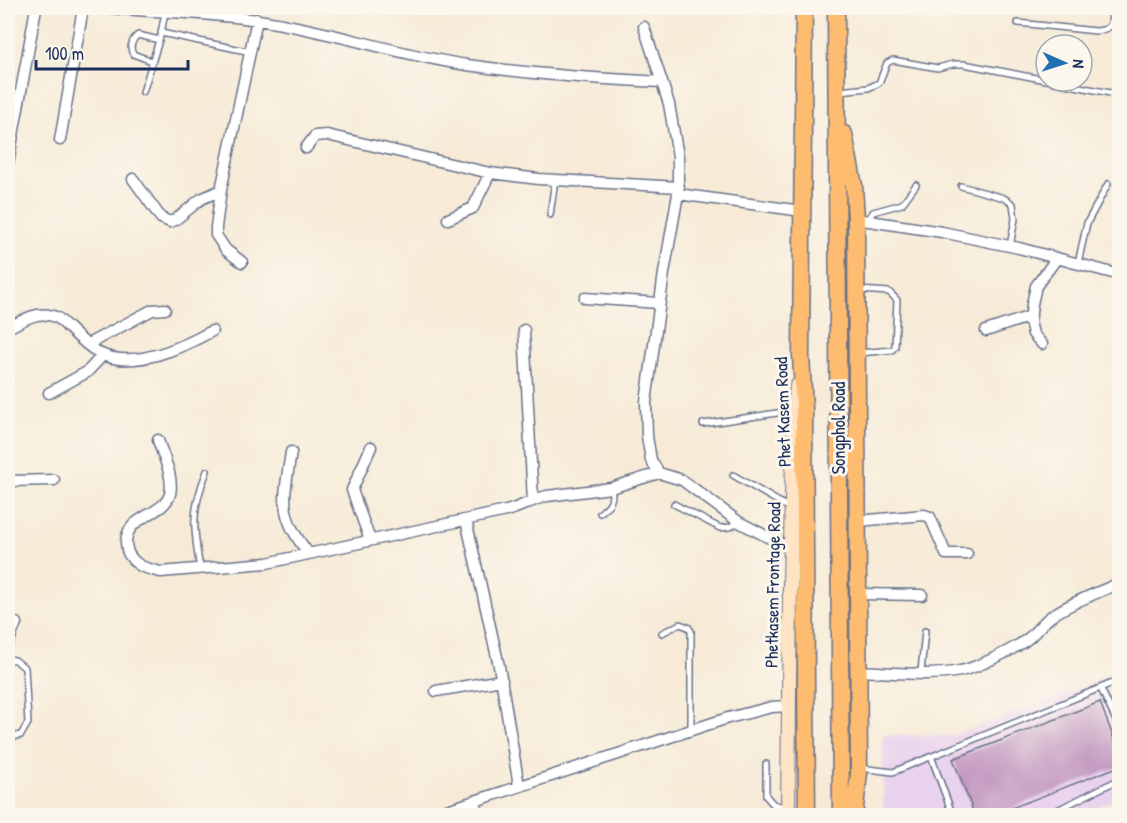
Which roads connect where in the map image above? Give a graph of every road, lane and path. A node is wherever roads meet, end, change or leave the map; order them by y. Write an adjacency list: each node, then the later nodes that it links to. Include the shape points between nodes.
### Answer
1 (36, 8): 23 (street)
2 (83, 8): 21 (street)
3 (109, 8): 7 (street)
4 (804, 8): 32 (highway, Phet Kasem Road)
5 (836, 8): 18 (highway)
6 (1111, 8): 9 (lane, via 1112,21 1105,30)
7 (165, 12): 8 (street); 11 (lane)
8 (257, 19): 13 (street); 16 (street, via 467,65)
9 (1018, 23)
10 (644, 27): 16 (street)
11 (161, 33): 12 (lane); 13 (lane)
12 (159, 40): 14 (lane); 14 (lane, via 138,35 132,42 133,54)
13 (250, 52): 30 (street)
14 (152, 61): 19 (lane)
15 (1034, 78): 18 (lane, via 964,64 938,68 893,60 886,63 879,83)
16 (662, 82): 31 (street, via 678,156)
17 (1094, 90): 20 (lane)
18 (836, 91): 35 (highway, Songphol Road); 110 (highway)
19 (143, 92)
20 (1119, 95)
21 (60, 140)
22 (306, 147): 24 (street, via 315,136 327,135)
23 (8, 163)
24 (490, 173): 26 (street); 34 (street, via 473,208)
25 (133, 179): 30 (street, via 161,218 170,222 201,199)
26 (555, 180): 31 (street); 33 (lane)
27 (1108, 184): 40 (lane, via 1087,224)
28 (916, 185): 35 (lane, via 902,204)
29 (962, 186): 36 (lane, via 1013,204 1015,219)
30 (221, 190): 39 (street, via 216,235 226,250)
31 (678, 190): 32 (street); 44 (street)
32 (802, 212): 55 (highway, Phet Kasem Road)
33 (550, 215)
34 (448, 219)
35 (862, 219): 36 (street); 42 (highway, Songphol Road)
36 (1010, 246): 37 (street)
37 (1058, 258): 40 (street); 46 (street, via 1036,286)
38 (1119, 258): 41 (lane)
39 (242, 262)
40 (1078, 263): 41 (street)
41 (1117, 274)
42 (858, 290): 53 (highway, Songphol Road); 53 (lane, via 889,292 897,300 895,347)
43 (585, 298): 44 (street)
44 (659, 303): 63 (street, via 646,420 651,460)
45 (165, 309): 51 (street, via 152,310)
46 (1031, 316): 50 (street); 52 (street, via 1033,334)
47 (8, 328): 51 (street, via 32,316 50,314)
48 (524, 330): 68 (street)
49 (213, 332): 54 (street, via 149,357)
50 (986, 332)
51 (88, 344): 54 (street)
52 (1042, 344)
53 (858, 353): 73 (highway, Songphol Road)
54 (103, 355): 56 (street, via 87,372)
55 (801, 355): 57 (main road, Phetkasem Frontage Road); 100 (highway, Phet Kasem Road)
56 (49, 393)
57 (794, 412): 58 (lane); 70 (main road, Phetkasem Frontage Road)
58 (703, 424)
59 (158, 440): 79 (street, via 171,483 170,493 166,503 132,526 126,536 127,551 134,562 147,569)
60 (371, 447): 75 (street, via 352,490)
61 (291, 452): 78 (street, via 285,512)
62 (207, 471): 79 (lane, via 194,513)
63 (659, 473): 67 (street); 74 (street, via 682,480)
64 (733, 475): 70 (lane)
65 (54, 480): 66 (street)
66 (8, 481)
67 (611, 488): 68 (street); 71 (lane, via 611,502)
68 (533, 501): 72 (street, via 523,507)
69 (674, 504): 74 (lane, via 720,528)
70 (792, 510): 76 (main road, Phetkasem Frontage Road)
71 (600, 513)
72 (466, 520): 75 (street); 90 (street)
73 (858, 521): 77 (street, via 924,515 930,517 946,555); 81 (highway, Songphol Road)
74 (739, 522): 76 (street)
75 (370, 540): 78 (street)
76 (791, 549): 94 (main road, Phetkasem Frontage Road)
77 (967, 554)
78 (309, 555): 79 (street)
79 (200, 569)
80 (1119, 583): 89 (street, via 1066,607 1030,637 976,666 945,673)
81 (859, 594): 82 (street); 88 (highway, Songphol Road)
82 (922, 595)
83 (16, 623): 86 (street)
84 (925, 630): 89 (lane)
85 (662, 633): 96 (lane, via 680,624 691,631)
86 (8, 643)
87 (8, 659): 97 (lane, via 25,668 27,723 21,735)
88 (859, 671): 89 (street); 101 (highway, Songphol Road)
89 (921, 672)
90 (502, 680): 93 (street); 103 (street)
91 (1119, 680): 92 (lane)
92 (1101, 689): 95 (lane); 98 (lane)
93 (436, 691)
94 (788, 706): 96 (street); 105 (main road, Phetkasem Frontage Road)
95 (1119, 729)
96 (691, 730): 103 (street)
97 (8, 738)
98 (931, 756): 101 (lane, via 893,772); 113 (lane)
99 (766, 764): 105 (lane, via 766,796)
100 (806, 764): 108 (highway, Phet Kasem Road); 109 (highway, via 812,804)
101 (859, 770): 111 (highway); 112 (highway, Songphol Road)
102 (1119, 779): 114 (lane)
103 (519, 786): 104 (street)
104 (474, 801): 106 (street); 107 (street)
105 (788, 812)
106 (429, 816)
107 (480, 816)
108 (807, 816)
109 (818, 816)
110 (841, 816)
111 (854, 816)
112 (861, 816)
113 (953, 816)
114 (1045, 816)

